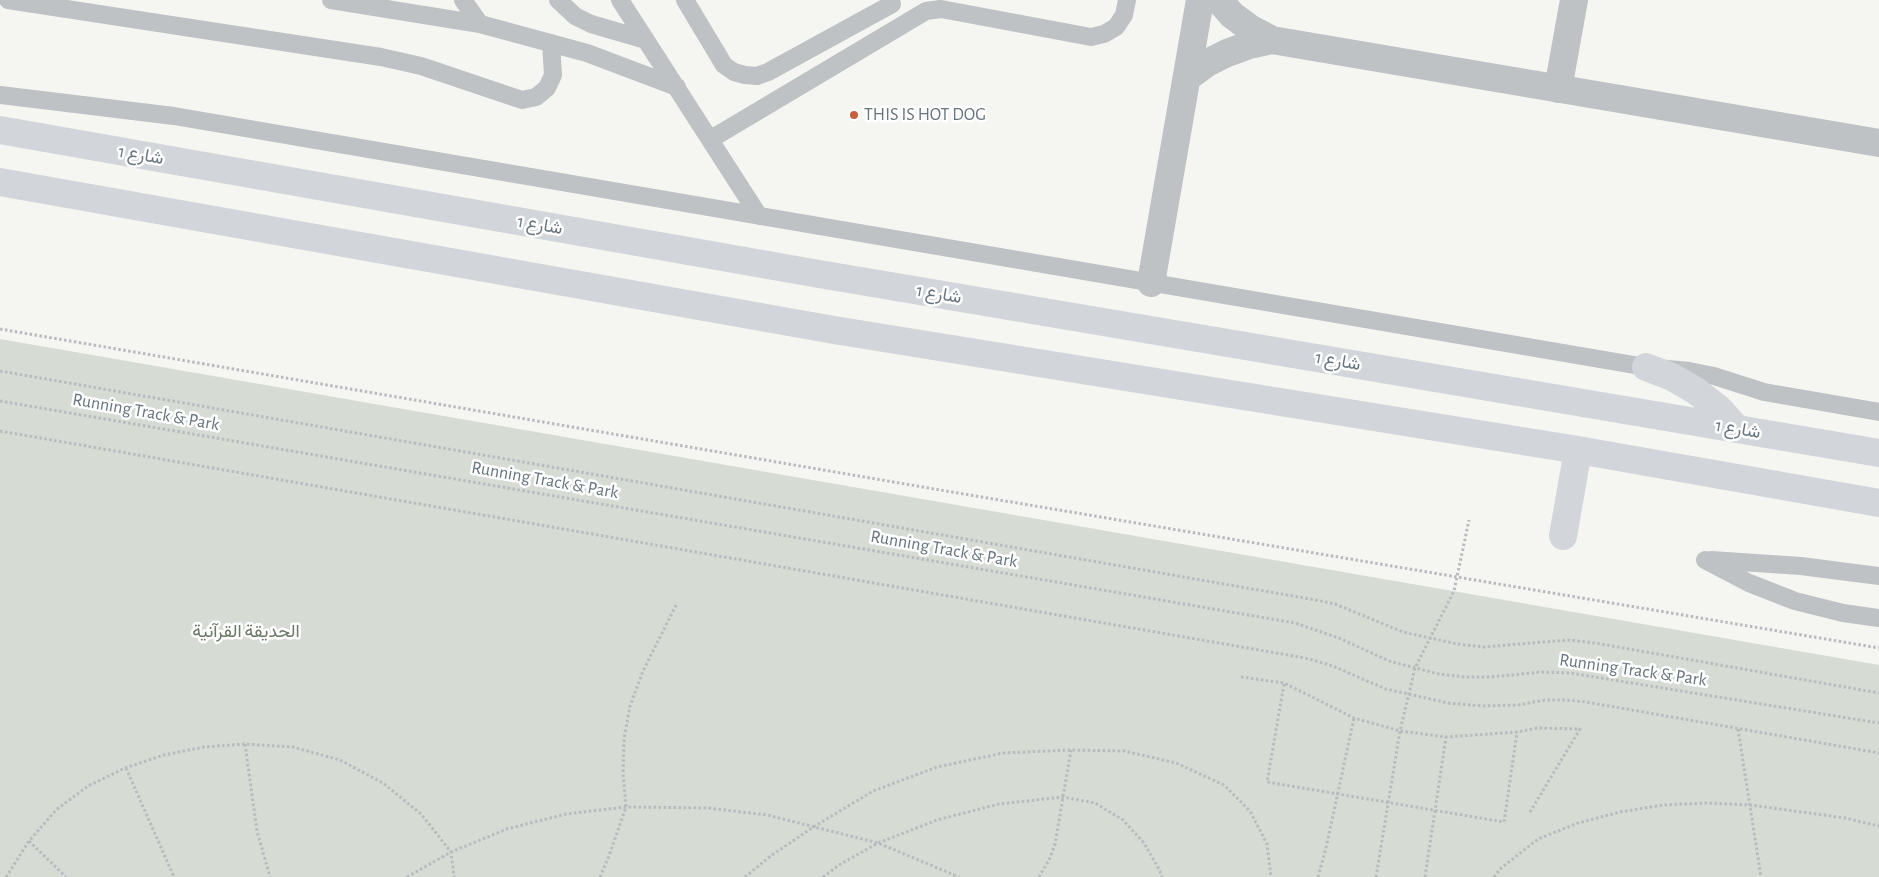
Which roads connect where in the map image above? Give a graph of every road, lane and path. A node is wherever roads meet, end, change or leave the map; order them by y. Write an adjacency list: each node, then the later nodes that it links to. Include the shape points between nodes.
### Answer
1 (8, 0): 16 (lane, via 380,58 421,66 522,100 547,88 553,75)
2 (331, 0): 11 (lane)
3 (463, 0): 13 (lane)
4 (558, 0): 14 (lane, via 575,16 591,24)
5 (620, 0): 14 (lane)
6 (685, 0): 17 (lane, via 724,65 745,75 757,76)
7 (1127, 0): 22 (lane, via 1124,15 1116,27 1091,37 941,8 926,11)
8 (1200, 0): 18 (street)
9 (1219, 0): 15 (street, via 1232,15)
10 (1574, 0): 20 (street)
11 (379, 4): 13 (lane)
12 (892, 4): 17 (lane)
13 (480, 24): 16 (lane)
14 (646, 40): 19 (lane)
15 (1272, 40): 18 (street, via 1227,52); 20 (street)
16 (551, 43): 19 (lane, via 587,52)
17 (768, 72): 22 (lane)
18 (1188, 77): 28 (street)
19 (677, 87): 24 (lane)
20 (1558, 89): 25 (street)
21 (0, 95): 27 (lane, via 174,116)
22 (782, 97): 24 (lane)
23 (0, 130): 34 (street, شارع 1, via 819,274)
24 (711, 139): 27 (lane)
25 (1879, 143)
26 (0, 182): 36 (street, via 834,330)
27 (759, 216): 28 (lane)
28 (1151, 283): 30 (lane)
29 (0, 329): 42 (path)
30 (1646, 367): 33 (lane, via 1689,371 1764,392); 34 (street, via 1696,391)
31 (0, 371): 45 (path, via 1316,600 1335,604 1403,632)
32 (0, 401): 47 (path, Running Track & Park, via 1295,623 1339,638 1389,661)
33 (1879, 412)
34 (1737, 429): 37 (street, شارع 1)
35 (0, 431): 51 (path, via 1305,658 1386,689)
36 (1578, 450): 38 (street); 40 (street)
37 (1879, 453)
38 (1879, 503)
39 (1469, 520): 42 (path)
40 (1563, 536)
41 (1879, 576): 44 (lane, via 1802,566 1705,560 1749,583 1796,601)
42 (1457, 578): 45 (path, via 1454,591); 46 (path)
43 (677, 603): 66 (path, via 643,671 630,706 624,739)
44 (1879, 618)
45 (1430, 638): 47 (path); 50 (path, via 1484,647 1568,640 1595,643)
46 (1879, 648)
47 (1415, 668): 51 (path); 53 (path, Running Track & Park, via 1465,677 1570,673)
48 (1241, 677): 49 (path)
49 (1284, 683): 52 (path); 62 (path, via 1267,782)
50 (1879, 693)
51 (1409, 694): 54 (path, via 1448,703 1483,706 1545,700 1586,702); 55 (path)
52 (1354, 718): 55 (path); 62 (path)
53 (1879, 722)
54 (1738, 729): 60 (path); 65 (path)
55 (1400, 731): 57 (path); 64 (path)
56 (1517, 732): 57 (path); 67 (path, via 1504,822); 68 (path, via 1537,728 1580,729)
57 (1446, 737): 67 (path)
58 (244, 744): 61 (path, via 164,755); 73 (path, via 293,747 340,760 383,783 421,814); 77 (path, via 256,831)
59 (1071, 750): 63 (path); 69 (path, via 1003,752 937,767 873,791); 86 (path, via 1124,751 1176,763 1224,785 1250,811 1267,844)
60 (1879, 753)
61 (126, 768): 71 (path, via 88,786 56,810); 76 (path)
62 (1337, 794): 64 (path); 87 (path)
63 (1063, 796): 72 (path, via 999,804 937,820); 84 (path, via 1055,844); 85 (path, via 1095,803 1123,820 1144,843)
64 (1388, 803): 67 (path); 88 (path)
65 (1750, 805): 70 (path, via 1846,818); 90 (path, via 1663,805 1586,821 1538,839 1500,868); 91 (path)
66 (626, 807): 69 (path, via 708,808 767,815); 73 (path, via 566,814 507,829); 80 (path)
67 (1435, 811): 89 (path)
68 (1530, 812)
69 (815, 826): 72 (path); 81 (path)
70 (1879, 826)
71 (30, 841): 74 (path); 75 (path)
72 (878, 843): 82 (path); 83 (path)
73 (451, 852): 78 (path); 79 (path)
74 (6, 877)
75 (66, 877)
76 (174, 877)
77 (270, 877)
78 (407, 877)
79 (454, 877)
80 (600, 877)
81 (745, 877)
82 (823, 877)
83 (959, 877)
84 (1039, 877)
85 (1162, 877)
86 (1271, 877)
87 (1318, 877)
88 (1376, 877)
89 (1425, 877)
90 (1494, 877)
91 (1761, 877)

